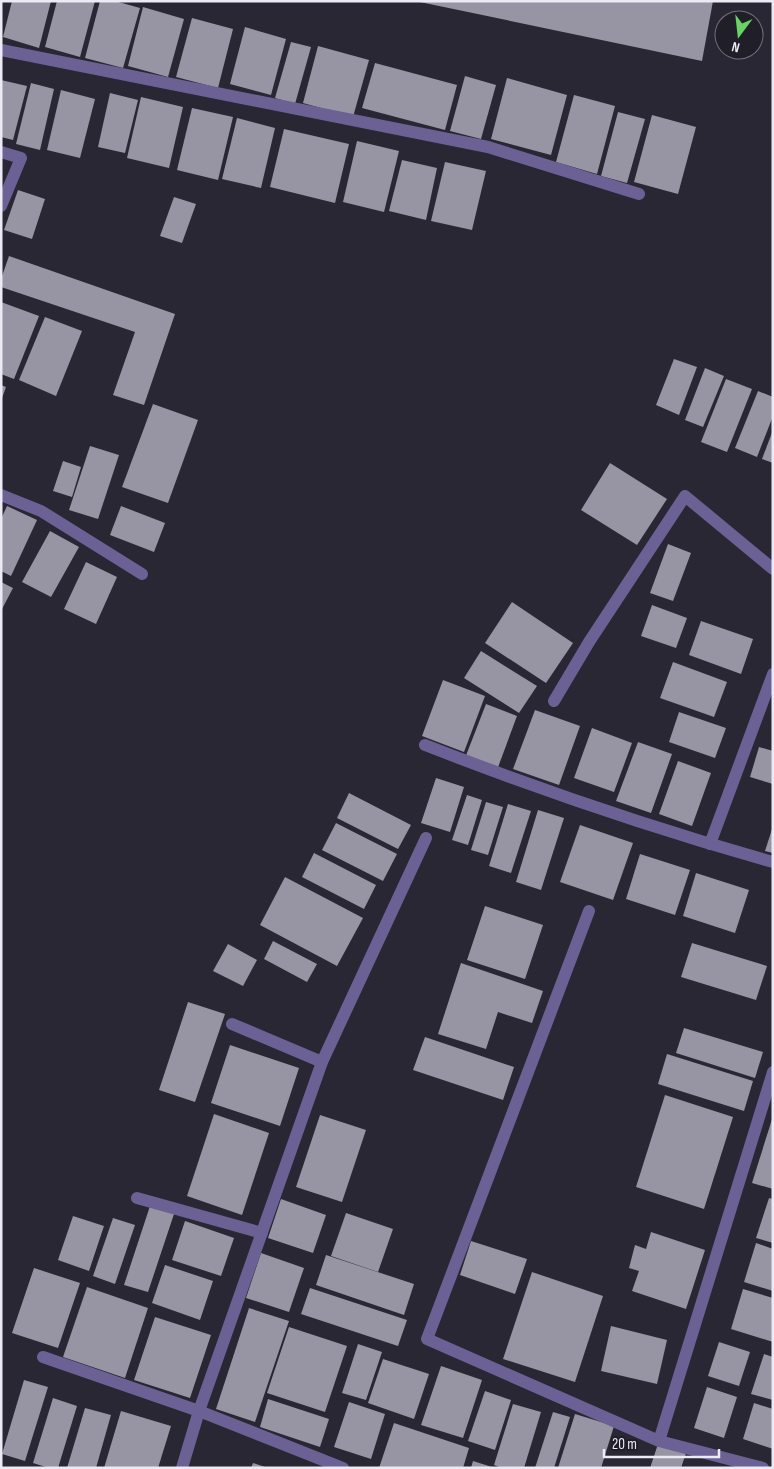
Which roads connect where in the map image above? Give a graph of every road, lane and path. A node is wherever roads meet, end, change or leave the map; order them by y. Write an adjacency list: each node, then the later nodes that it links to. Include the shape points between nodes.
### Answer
1 (1, 50): 3 (street, via 488,147)
2 (1, 152): 4 (street, via 21,158)
3 (638, 194)
4 (1, 206)
5 (1, 495): 7 (street, via 41,511)
6 (773, 569): 9 (street, via 685,496)
7 (142, 574)
8 (773, 674): 12 (street)
9 (554, 701)
10 (425, 745): 12 (street)
11 (426, 838): 16 (street)
12 (710, 844): 13 (street)
13 (773, 862)
14 (590, 911): 22 (street, via 427,1339)
15 (232, 1024): 16 (street)
16 (322, 1062): 19 (street)
17 (773, 1072): 22 (street)
18 (137, 1198): 19 (street)
19 (262, 1233): 21 (street)
20 (43, 1357): 21 (street)
21 (200, 1411): 23 (street); 24 (street)
22 (659, 1441): 25 (street)
23 (182, 1468)
24 (343, 1468)
25 (763, 1468)

